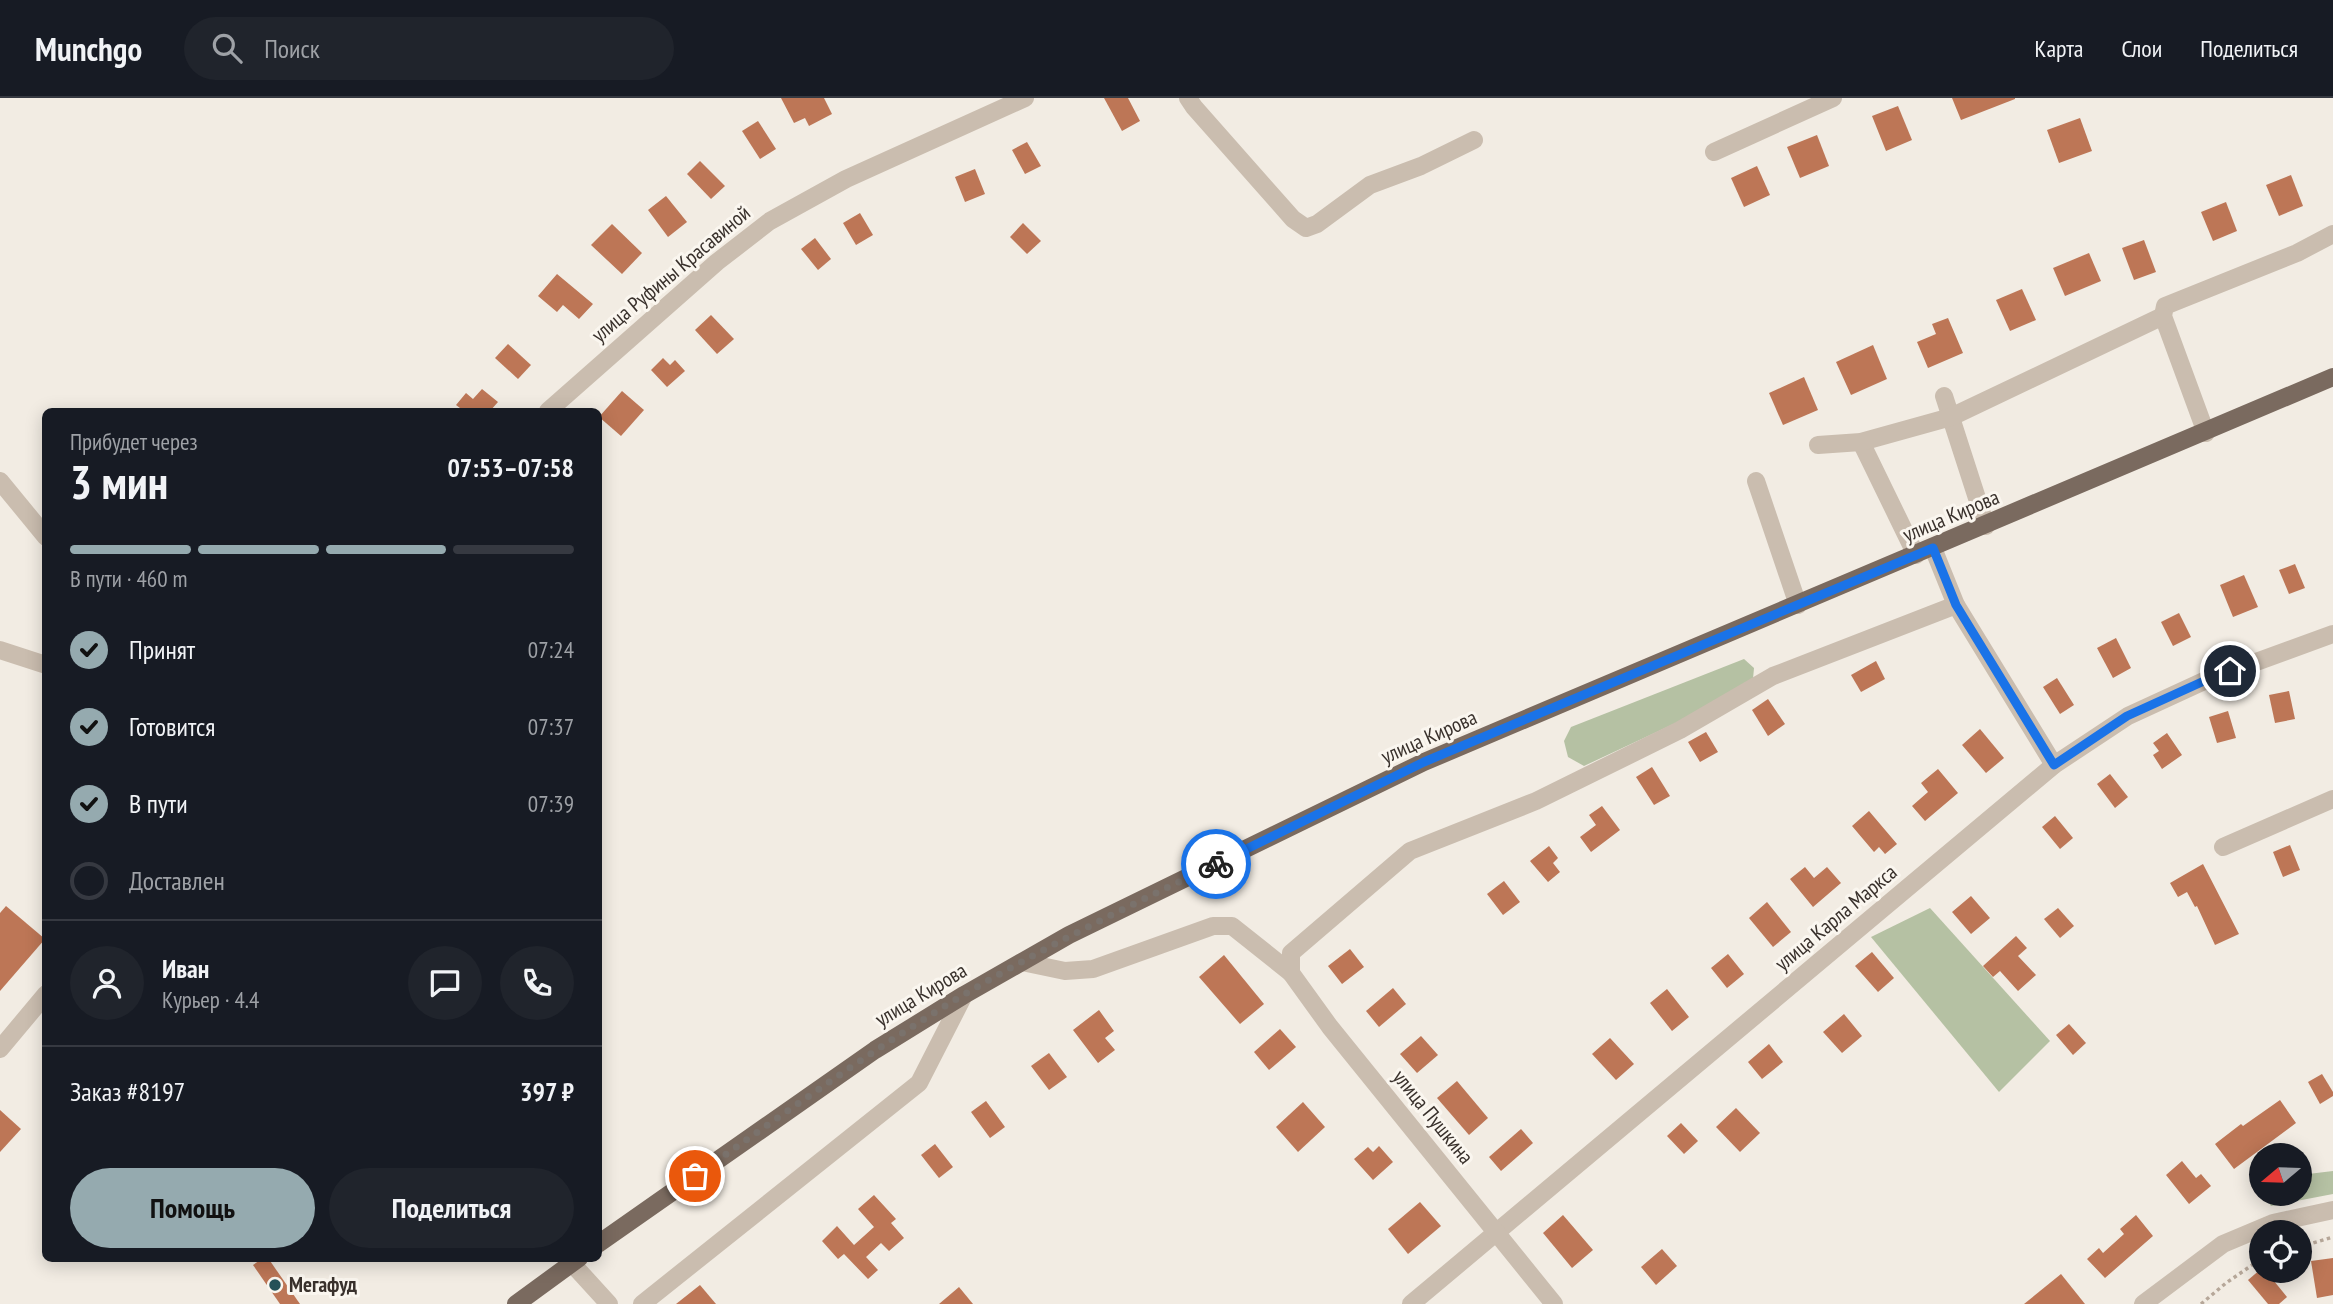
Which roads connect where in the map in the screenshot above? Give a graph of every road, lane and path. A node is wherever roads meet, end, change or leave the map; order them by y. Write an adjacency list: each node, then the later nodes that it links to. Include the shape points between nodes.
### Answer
1 (1025, 98): 10 (street, улица Руфины Красавиной, via 846,179 770,221 716,262)
2 (1188, 98): 4 (street, via 1293,219 1306,228 1370,185)
3 (1833, 98): 5 (street)
4 (1474, 139)
5 (1714, 152)
6 (2333, 234): 7 (street, via 2165,306)
7 (2163, 316): 11 (street); 12 (street)
8 (2333, 377): 12 (main road, улица Кирова)
9 (1944, 396): 11 (street)
10 (551, 408)
11 (1951, 417): 13 (street); 17 (street)
12 (2206, 432): 17 (main road, улица Кирова)
13 (1861, 442): 14 (street); 20 (street)
14 (1818, 445)
15 (0, 481): 18 (street)
16 (1756, 481): 21 (street)
17 (1986, 526): 19 (main road, улица Кирова)
18 (42, 532)
19 (1933, 548): 20 (main road, улица Кирова); 22 (street)
20 (1916, 555): 21 (main road, улица Кирова)
21 (1798, 605): 29 (main road, улица Кирова, via 1424,762)
22 (1956, 605): 26 (street); 30 (street, via 1773,676 1681,730 1536,801 1410,851 1291,953)
23 (2333, 634): 26 (street, улица Карла Маркса, via 2204,681 2127,716)
24 (0, 650): 25 (street)
25 (42, 664)
26 (2054, 765): 35 (street, улица Карла Маркса)
27 (2333, 799): 28 (street)
28 (2223, 847)
29 (1022, 962): 30 (street, улица Пушкина, via 1065,971 1093,970 1213,926 1232,926); 31 (main road, улица Кирова)
30 (1291, 973): 35 (street, улица Пушкина)
31 (964, 995): 37 (main road, улица Кирова, via 875,1050); 44 (street, via 919,1083)
32 (42, 999): 33 (street)
33 (0, 1049)
34 (2333, 1210): 47 (street, via 2273,1223 2223,1244)
35 (1497, 1231): 45 (street, улица Карла Маркса); 46 (street, улица Пушкина)
36 (2333, 1237): 38 (path)
37 (602, 1241)
38 (2312, 1243)
39 (570, 1262): 42 (main road)
40 (575, 1262): 43 (street)
41 (2249, 1267): 48 (path)
42 (516, 1304)
43 (609, 1304)
44 (642, 1304)
45 (1410, 1304)
46 (1555, 1304)
47 (2143, 1304)
48 (2201, 1304)

